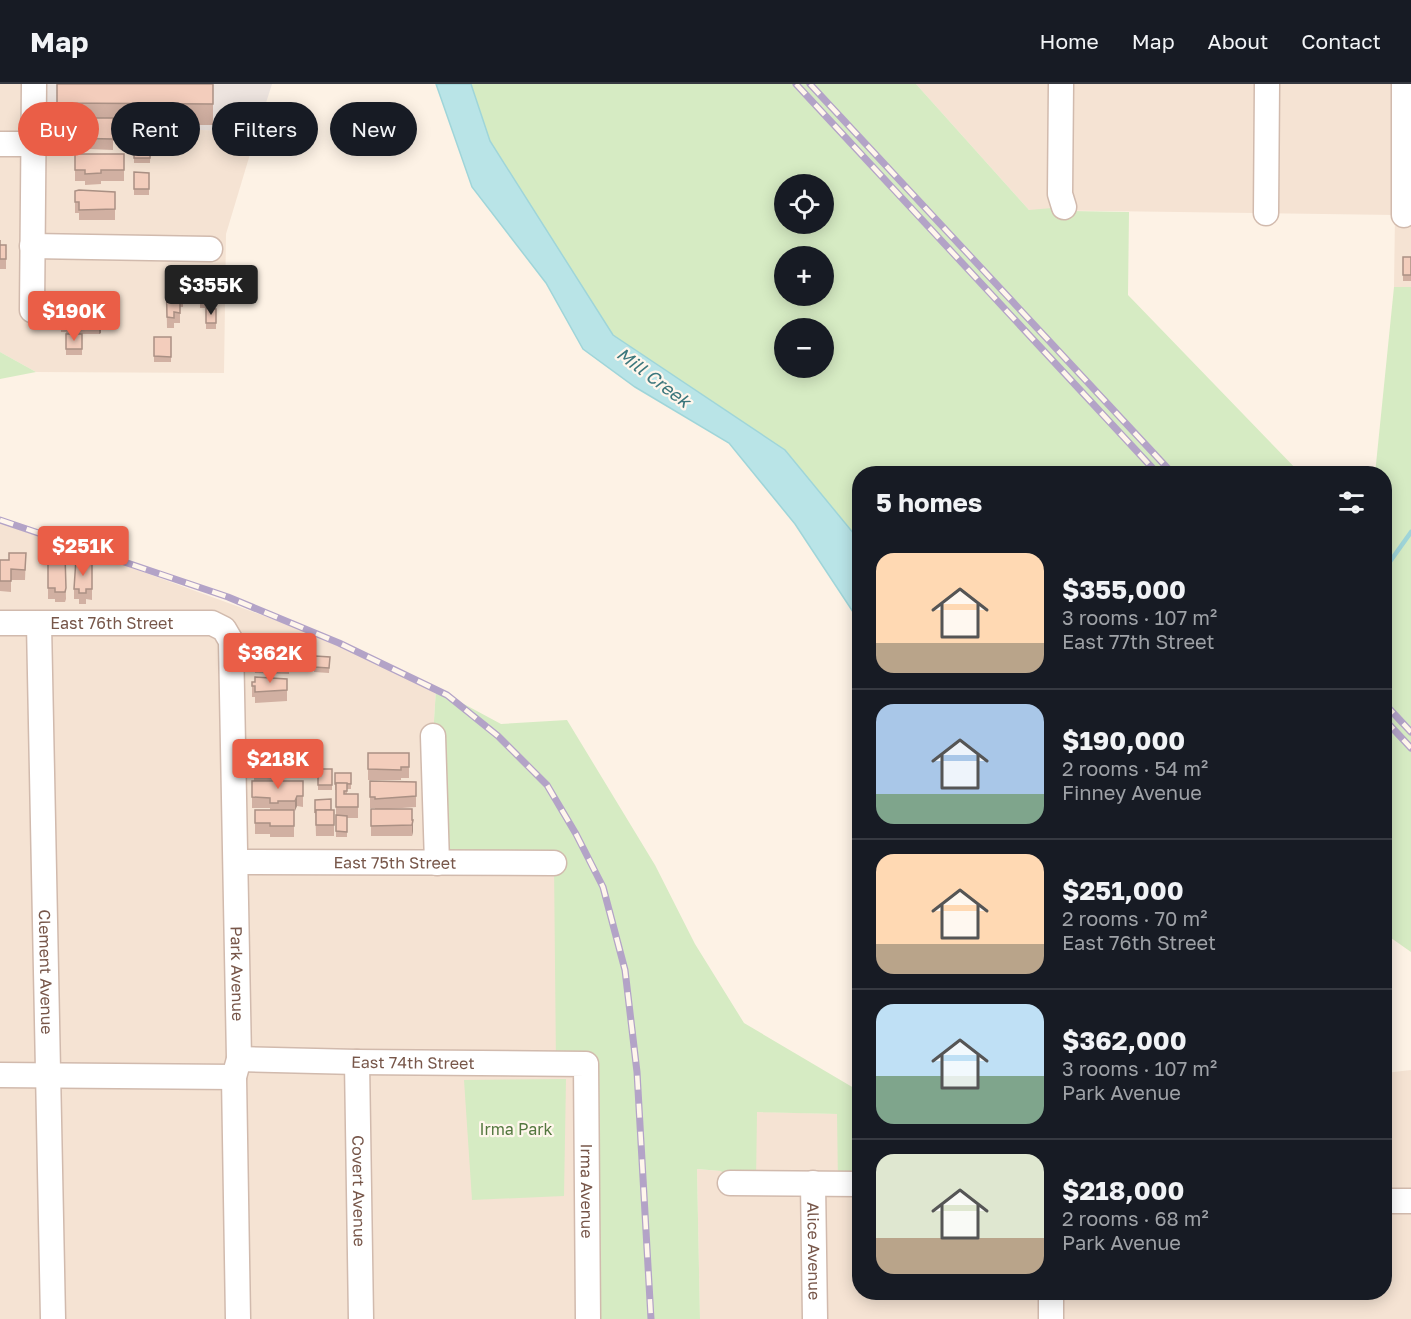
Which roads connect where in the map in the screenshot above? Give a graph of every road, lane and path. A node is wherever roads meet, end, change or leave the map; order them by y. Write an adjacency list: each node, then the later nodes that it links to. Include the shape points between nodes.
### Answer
1 (34, 84): 5 (street)
2 (1061, 84): 9 (street, via 1060,194)
3 (1267, 84): 10 (street)
4 (1404, 84): 11 (street)
5 (34, 102)
6 (0, 144): 7 (street)
7 (18, 144)
8 (33, 156): 12 (street)
9 (1064, 207)
10 (1266, 213)
11 (1404, 215)
12 (32, 246): 13 (street); 14 (street)
13 (210, 249)
14 (32, 310)
15 (0, 623): 16 (street, East 76th Street)
16 (39, 624): 17 (street, East 76th Street, via 212,623); 25 (street, Clement Avenue)
17 (224, 629): 19 (street, Park Avenue, via 231,641)
18 (434, 736): 20 (street)
19 (236, 862): 20 (street, East 75th Street); 24 (street, Park Avenue)
20 (437, 863): 21 (street, East 75th Street)
21 (554, 863)
22 (357, 1062): 23 (street, East 74th Street); 24 (street, East 74th Street); 35 (street, Covert Avenue)
23 (586, 1064): 36 (street, Irma Avenue)
24 (236, 1068): 25 (street, East 74th Street); 34 (street, Park Avenue)
25 (49, 1074): 26 (street, East 74th Street); 33 (street, Clement Avenue)
26 (0, 1075)
27 (730, 1183): 28 (street)
28 (813, 1183): 29 (street); 37 (street, Alice Avenue)
29 (852, 1184)
30 (1392, 1201): 31 (street)
31 (1411, 1201)
32 (1051, 1300): 38 (street)
33 (53, 1319)
34 (238, 1319)
35 (362, 1319)
36 (588, 1319)
37 (815, 1319)
38 (1051, 1319)

